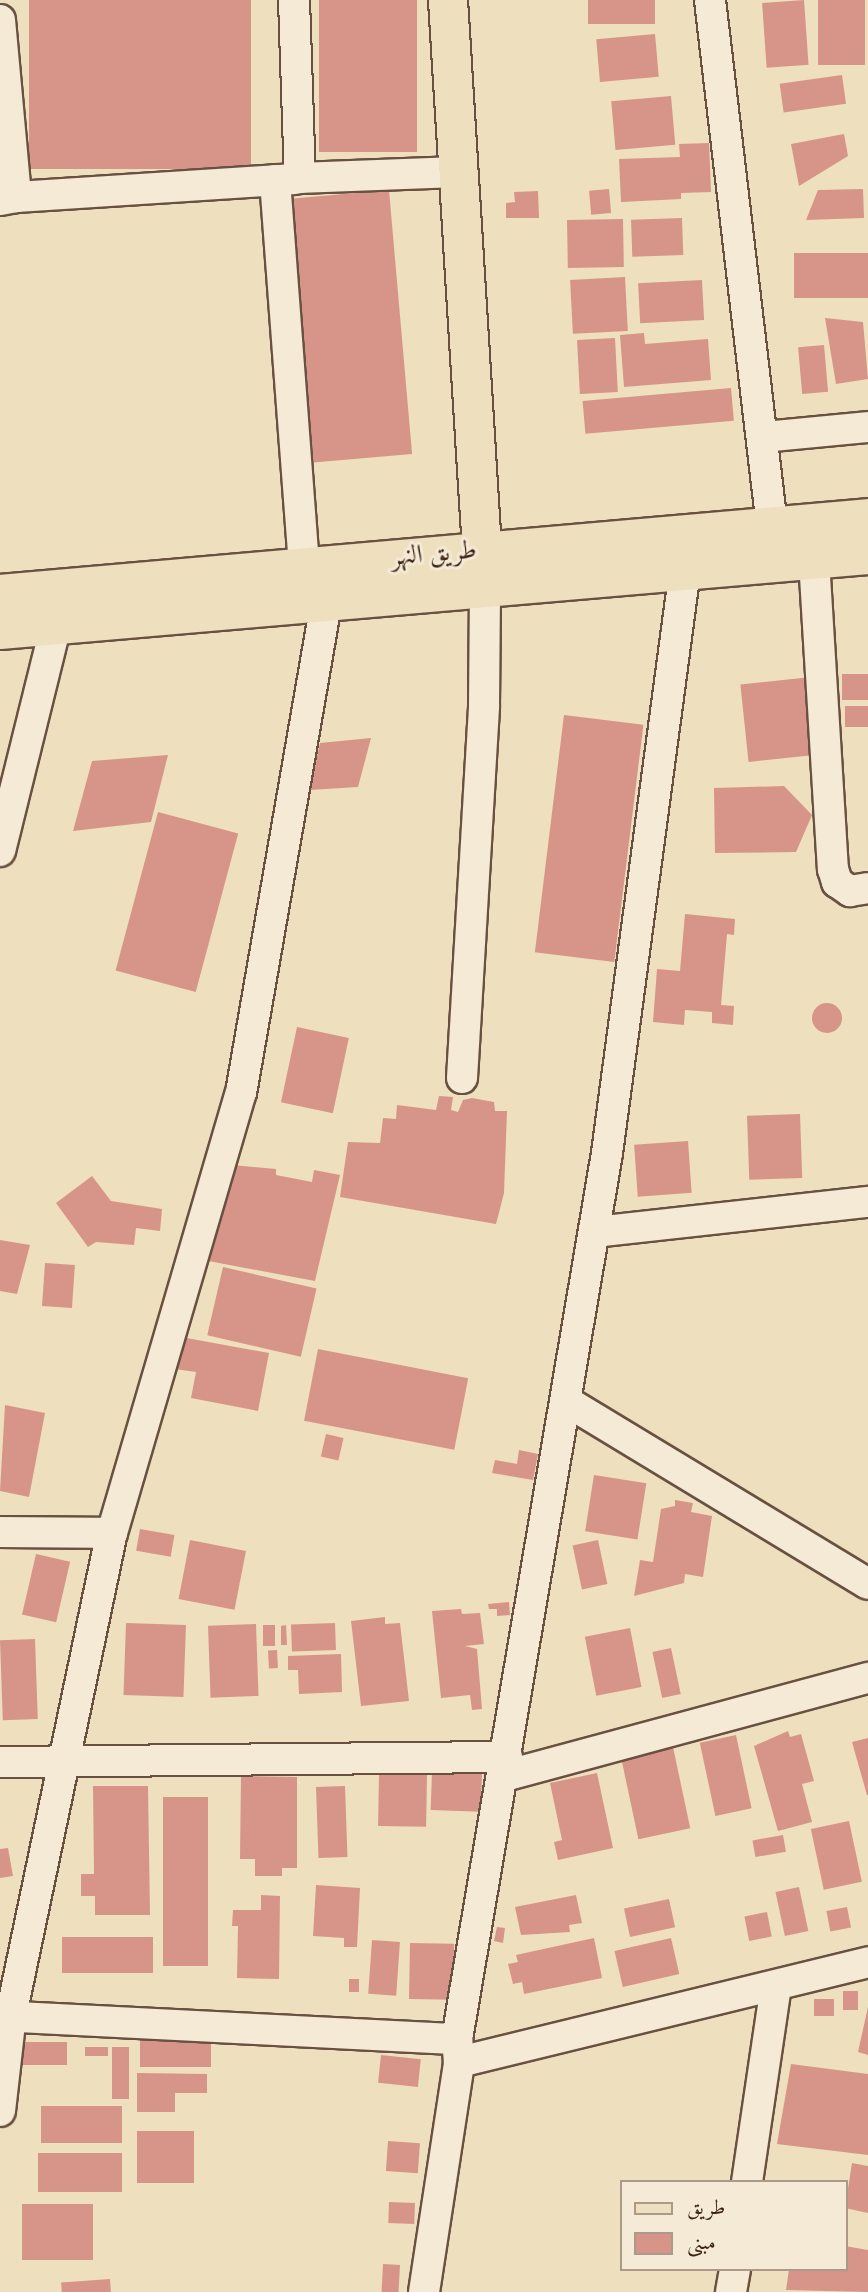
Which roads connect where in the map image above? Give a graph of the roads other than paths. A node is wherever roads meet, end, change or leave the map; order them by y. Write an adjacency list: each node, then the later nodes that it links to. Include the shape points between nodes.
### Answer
1 (294, 0): 6 (street)
2 (448, 0): 5 (main road)
3 (710, 0): 9 (street)
4 (0, 20): 7 (street)
5 (456, 172): 6 (street); 10 (main road)
6 (287, 179): 7 (street); 18 (street)
7 (8, 199)
8 (868, 426): 9 (street)
9 (764, 437): 12 (street)
10 (476, 492): 13 (main road, via 500,521); 14 (main road); 15 (main road, via 447,533)
11 (868, 518): 12 (main road, طريق النهر)
12 (772, 526): 13 (main road, طريق النهر)
13 (541, 545): 14 (main road, طريق النهر)
14 (482, 549): 15 (main road, طريق النهر)
15 (421, 554): 18 (main road, طريق النهر)
16 (868, 555): 17 (main road, طريق النهر)
17 (814, 560): 19 (main road, طريق النهر); 26 (street, via 833,869 837,882 850,891)
18 (304, 564): 21 (main road, طريق النهر)
19 (685, 570): 20 (main road, طريق النهر); 29 (street)
20 (485, 587): 22 (main road, طريق النهر); 27 (street, via 484,706)
21 (0, 594)
22 (327, 598): 23 (main road, طريق النهر); 32 (street, via 241,1093)
23 (56, 624): 24 (main road, طريق النهر); 25 (street)
24 (0, 630)
25 (0, 851)
26 (868, 888)
27 (462, 1077)
28 (868, 1202): 29 (street)
29 (595, 1232): 30 (street)
30 (566, 1401): 33 (street); 37 (street)
31 (0, 1532): 32 (street)
32 (112, 1533): 35 (street)
33 (868, 1584)
34 (868, 1678): 37 (street)
35 (65, 1759): 36 (street); 37 (street); 40 (street)
36 (0, 1762)
37 (505, 1767): 41 (street)
38 (868, 1962): 39 (street)
39 (776, 1986): 41 (street); 43 (street)
40 (5, 2016): 41 (street); 42 (street)
41 (458, 2051): 45 (street)
42 (0, 2111)
43 (747, 2180)
44 (735, 2271): 46 (street)
45 (424, 2292)
46 (732, 2292)

